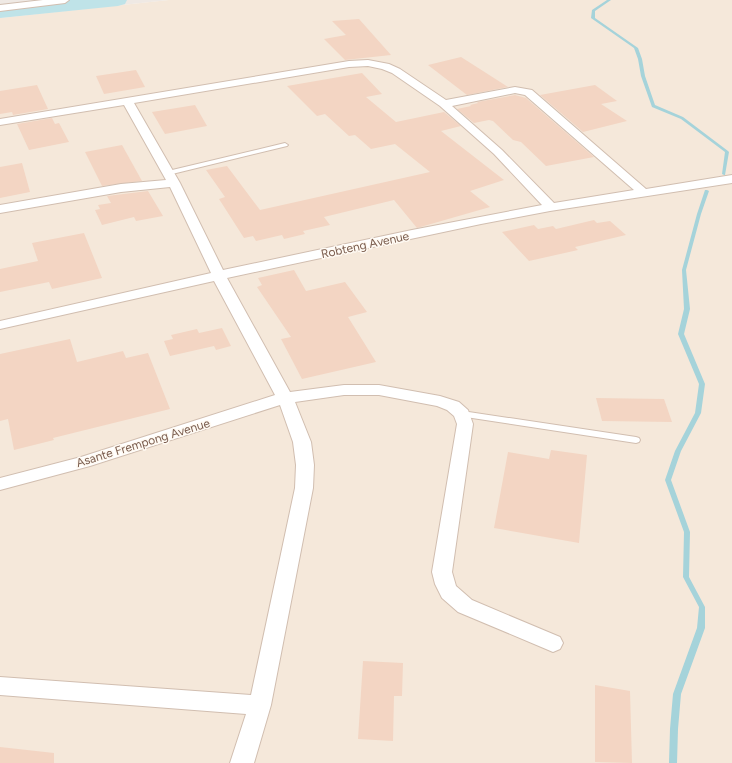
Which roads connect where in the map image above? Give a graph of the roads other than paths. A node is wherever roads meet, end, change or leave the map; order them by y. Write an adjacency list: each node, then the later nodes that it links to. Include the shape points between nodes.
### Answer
1 (65, 0): 2 (street)
2 (0, 8)
3 (127, 101): 4 (street, via 348,64 368,63 396,71); 5 (street); 7 (street)
4 (444, 104): 9 (street, via 516,90 528,92); 10 (street, via 498,152)
5 (0, 122)
6 (285, 145): 7 (lane)
7 (171, 178): 11 (street); 12 (street)
8 (732, 179): 9 (street, Robteng Avenue)
9 (644, 193): 10 (street, Robteng Avenue)
10 (551, 207): 12 (street, Robteng Avenue)
11 (0, 209)
12 (219, 276): 13 (street, Robteng Avenue); 14 (street)
13 (0, 325)
14 (285, 398): 15 (street, Asante Frempong Avenue, via 344,390 379,390 440,401 453,406); 17 (street, Asante Frempong Avenue, via 91,460); 20 (street, via 302,442 306,465 304,488)
15 (462, 414): 16 (lane); 18 (street, via 465,424 442,572 444,585 453,598 465,606)
16 (636, 440)
17 (0, 484)
18 (553, 643)
19 (0, 686): 20 (street)
20 (260, 705): 21 (street)
21 (242, 763)

